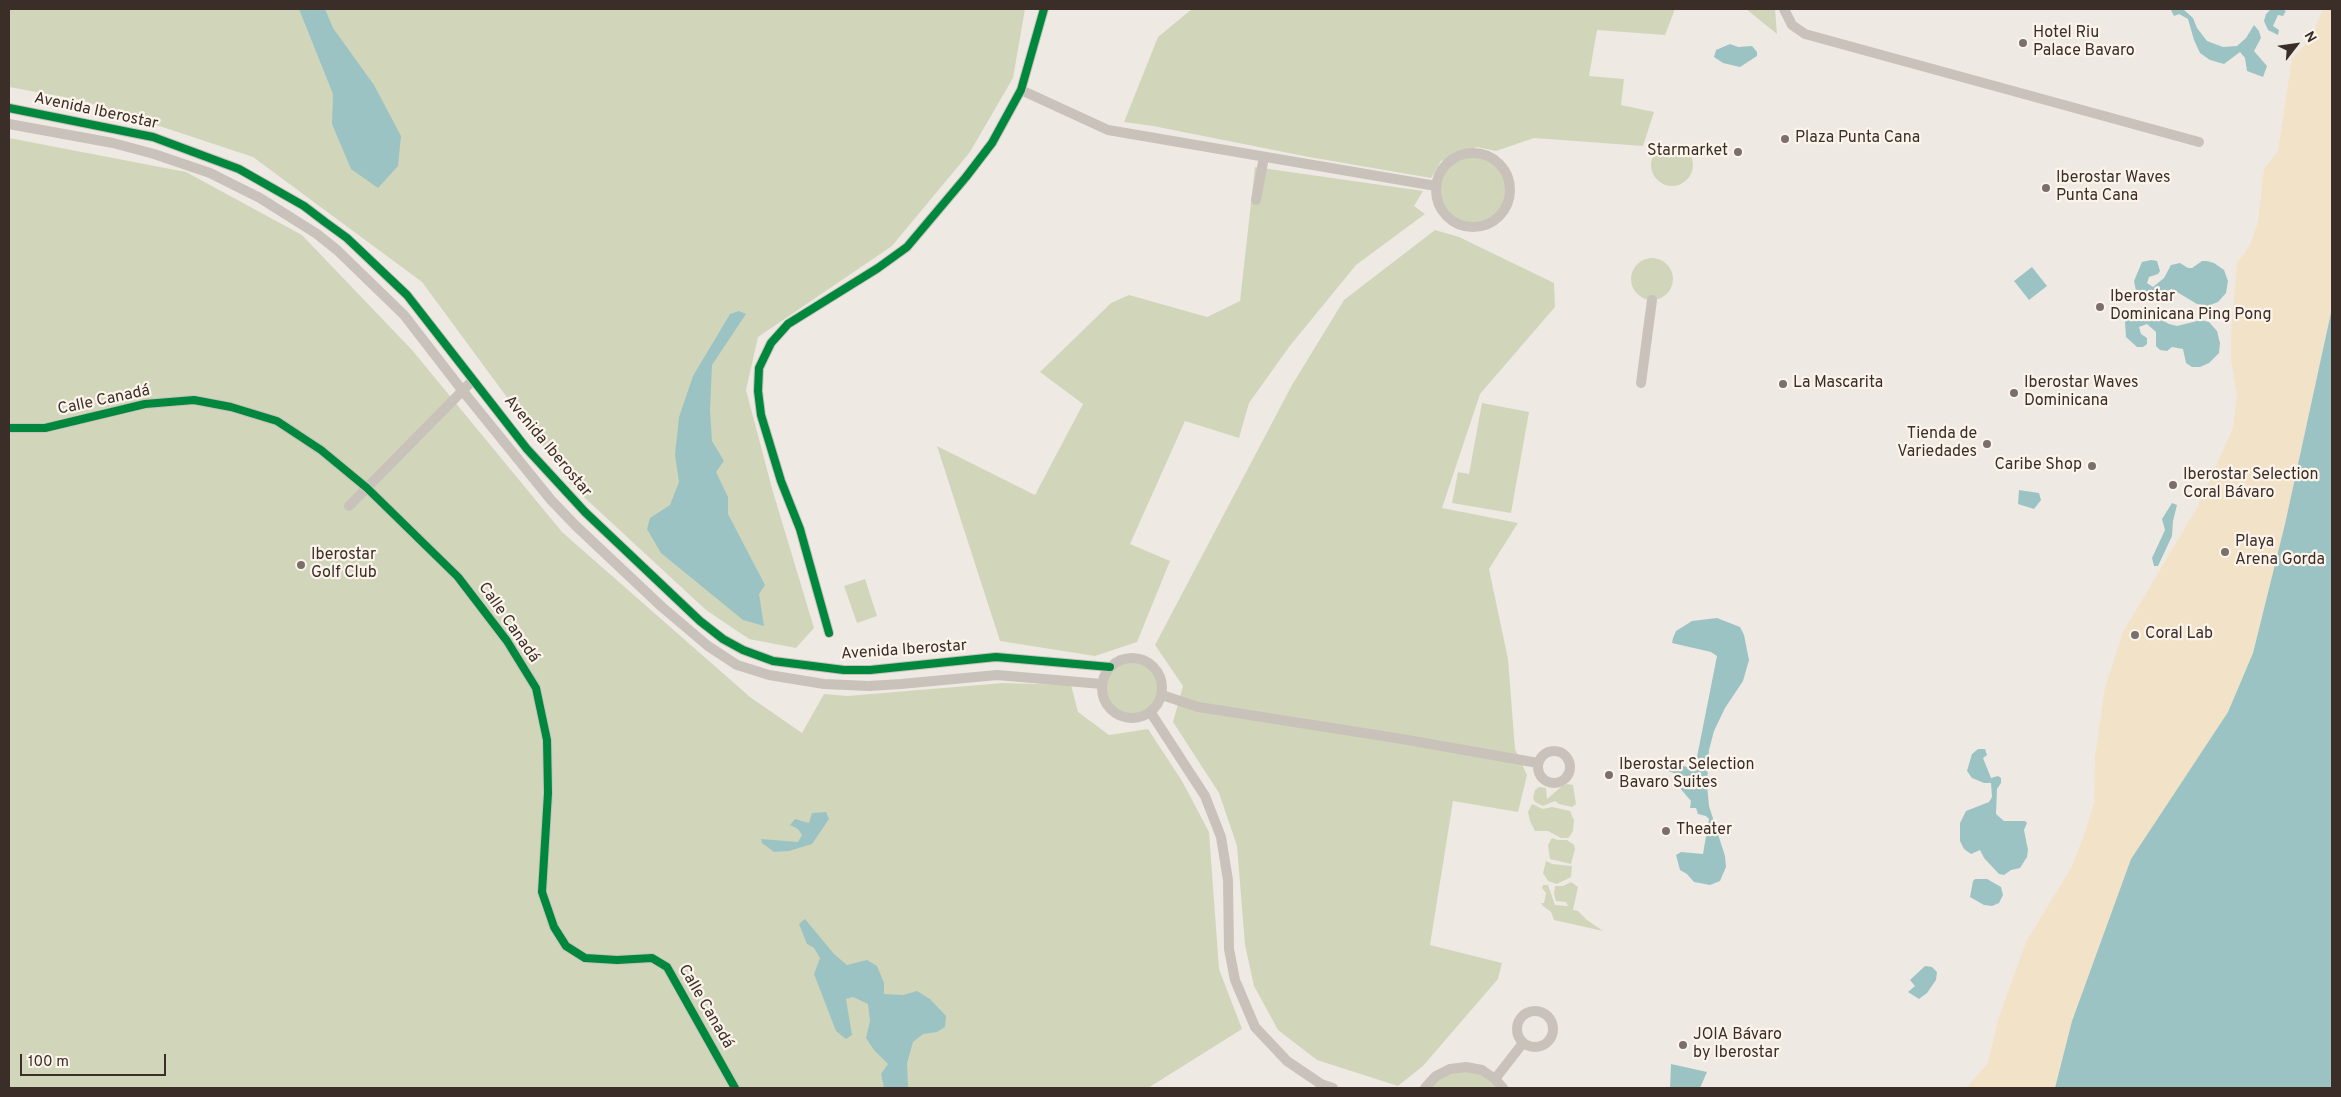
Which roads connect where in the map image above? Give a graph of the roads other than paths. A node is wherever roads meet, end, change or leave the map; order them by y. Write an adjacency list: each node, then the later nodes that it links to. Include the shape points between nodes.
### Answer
1 (1044, 9): 3 (street)
2 (1784, 9): 6 (street, via 1792,25 1805,34)
3 (1021, 90): 7 (street, via 1108,130); 17 (street, via 992,143 907,247 788,324 771,343 759,368 761,415 800,529)
4 (9, 108): 11 (street, Avenida Iberostar, via 152,137 238,169 280,192 347,238 395,283 420,310)
5 (9, 124): 13 (street, Avenida Iberostar, via 154,154 210,173 260,198 317,234 381,292 420,334)
6 (2199, 142)
7 (1264, 157): 8 (street); 9 (street)
8 (1436, 186): 8 (street, via 1438,204 1444,213 1461,226 1471,228 1482,227 1503,214 1511,190 1502,167 1493,159 1473,153 1449,163 1439,175)
9 (1256, 200)
10 (1652, 300): 12 (street)
11 (473, 380): 13 (street); 18 (street, Avenida Iberostar, via 527,449 584,512 700,621 743,650 773,661 844,670 996,657)
12 (1642, 383)
13 (462, 390): 15 (street); 19 (street, Avenida Iberostar, via 575,526 668,613 737,665 769,675 824,684 869,686 997,675)
14 (9, 428): 15 (street, Calle Canadá, via 45,428 145,404 194,400 232,407 277,421 321,450)
15 (367, 488): 16 (street); 25 (street, Calle Canadá, via 458,577 507,641 536,688 547,749 548,792 542,892 566,946 586,958 652,958 667,967)
16 (349, 506)
17 (829, 633)
18 (1110, 667): 19 (street); 20 (street, via 1128,658 1146,662 1160,676)
19 (1102, 684): 21 (street, via 1102,694 1113,712 1132,719)
20 (1162, 695): 21 (street); 22 (street, via 1224,712)
21 (1151, 712): 26 (street, via 1205,796 1221,836 1228,880 1229,949 1235,980 1255,1027 1287,1061 1321,1084)
22 (1538, 763)
23 (1523, 1043): 24 (street)
24 (1495, 1079): 27 (street, via 1482,1070 1450,1069 1436,1076); 28 (street)
25 (734, 1088)
26 (1333, 1088)
27 (1424, 1088)
28 (1503, 1088)

